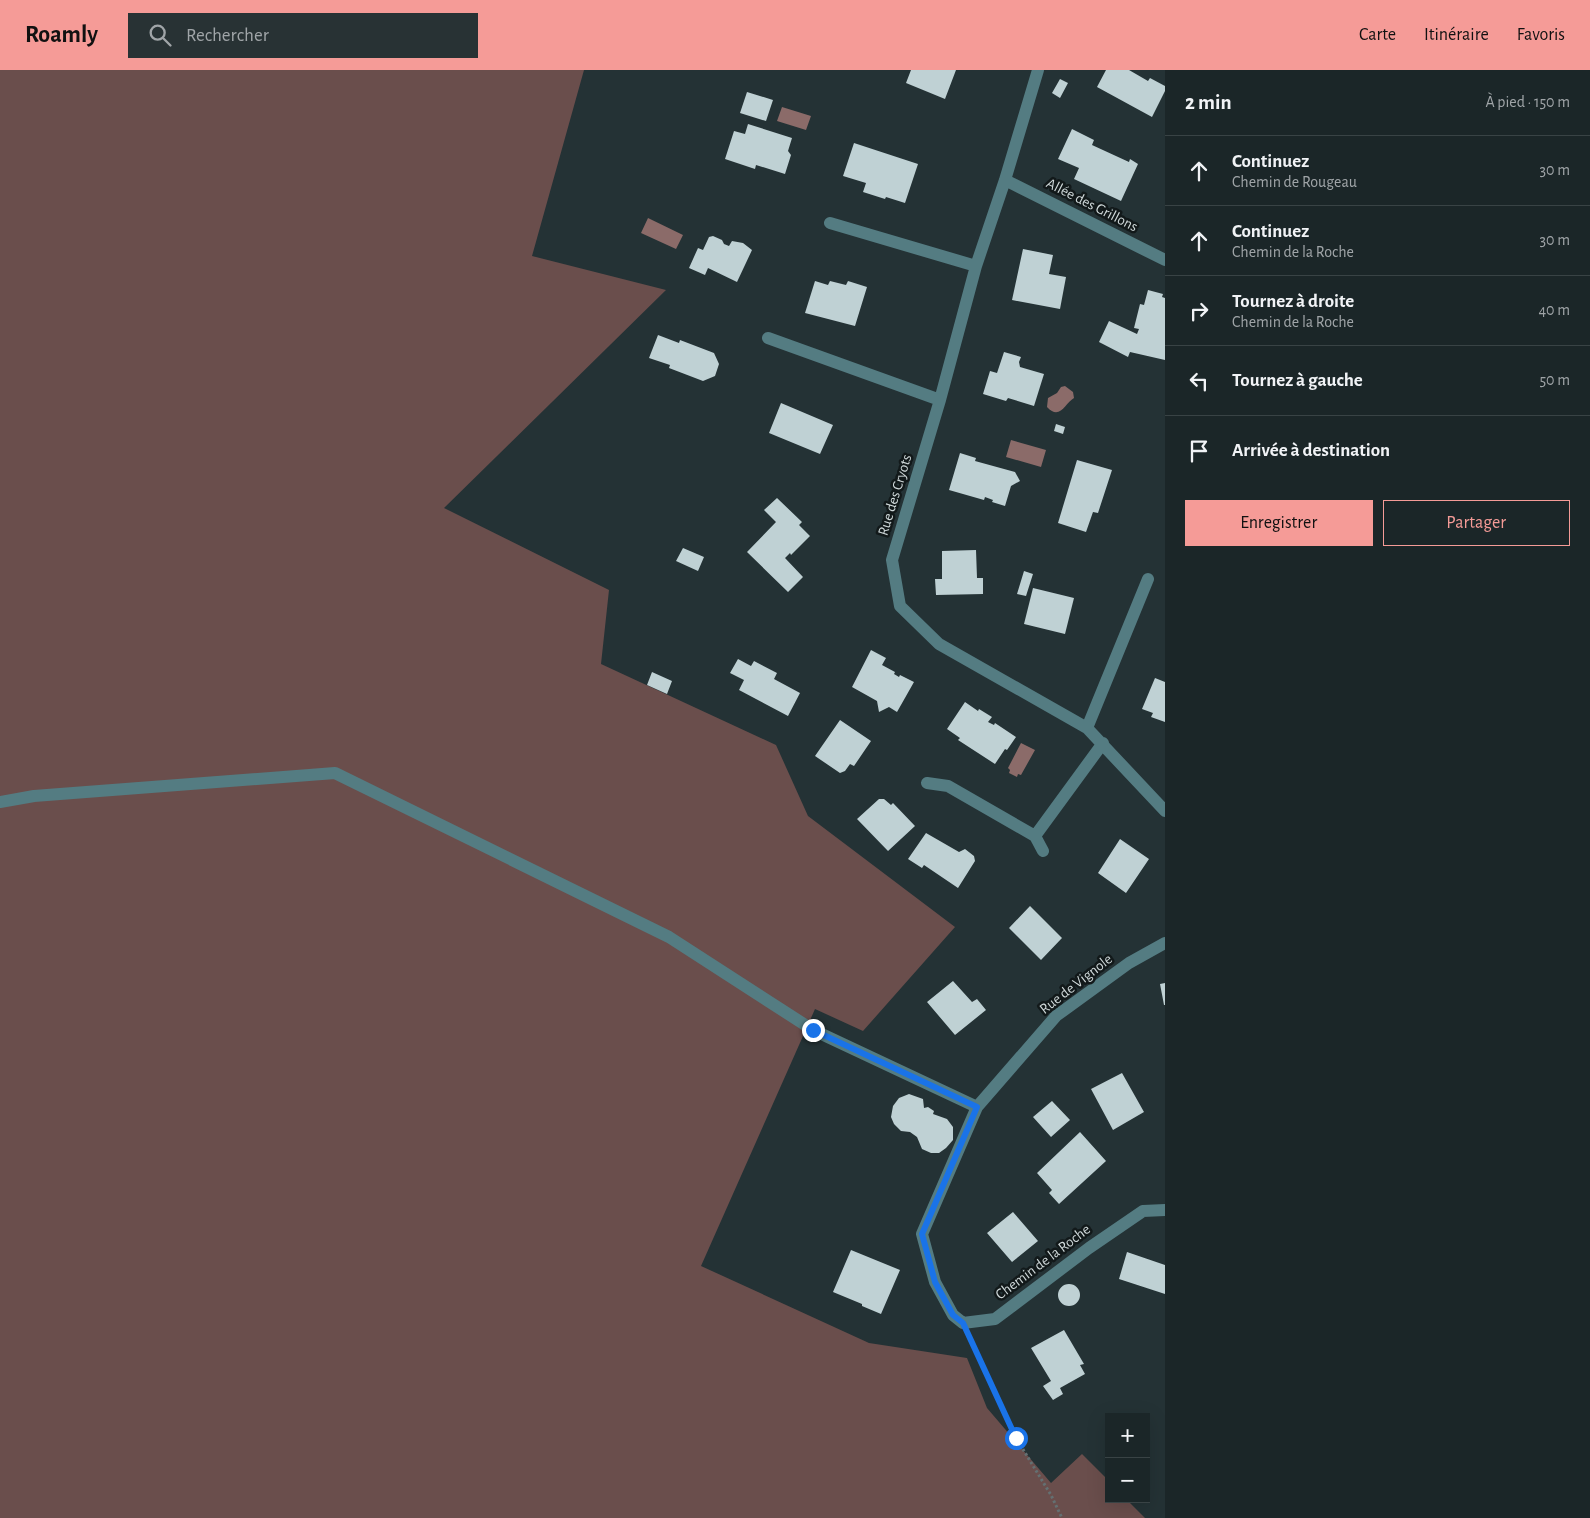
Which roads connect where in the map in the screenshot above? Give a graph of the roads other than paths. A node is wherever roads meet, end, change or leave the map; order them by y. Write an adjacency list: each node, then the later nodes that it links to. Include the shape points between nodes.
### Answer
1 (1038, 70): 2 (street, Rue des Cryots)
2 (1005, 180): 4 (street, Allée des Grillons); 5 (street, Rue des Cryots)
3 (830, 224): 5 (street)
4 (1165, 260)
5 (976, 266): 7 (street, Rue des Cryots)
6 (768, 338): 7 (street)
7 (940, 400): 9 (street, Rue des Cryots, via 892,560 900,606 939,644)
8 (1148, 578): 9 (street)
9 (1088, 728): 10 (street, Rue des Cryots)
10 (1103, 743): 13 (street, Rue des Cryots); 14 (street)
11 (927, 783): 14 (street, via 948,786)
12 (0, 802): 17 (street, via 34,796 335,773 669,937 813,1030)
13 (1165, 811)
14 (1035, 836): 15 (street)
15 (1043, 851)
16 (1165, 943): 17 (street, Rue de Vignole, via 1129,963 1056,1016)
17 (977, 1107): 18 (street, Chemin de la Roche, via 922,1234 935,1282 953,1315 963,1323 995,1318 1143,1210)
18 (1165, 1210)

